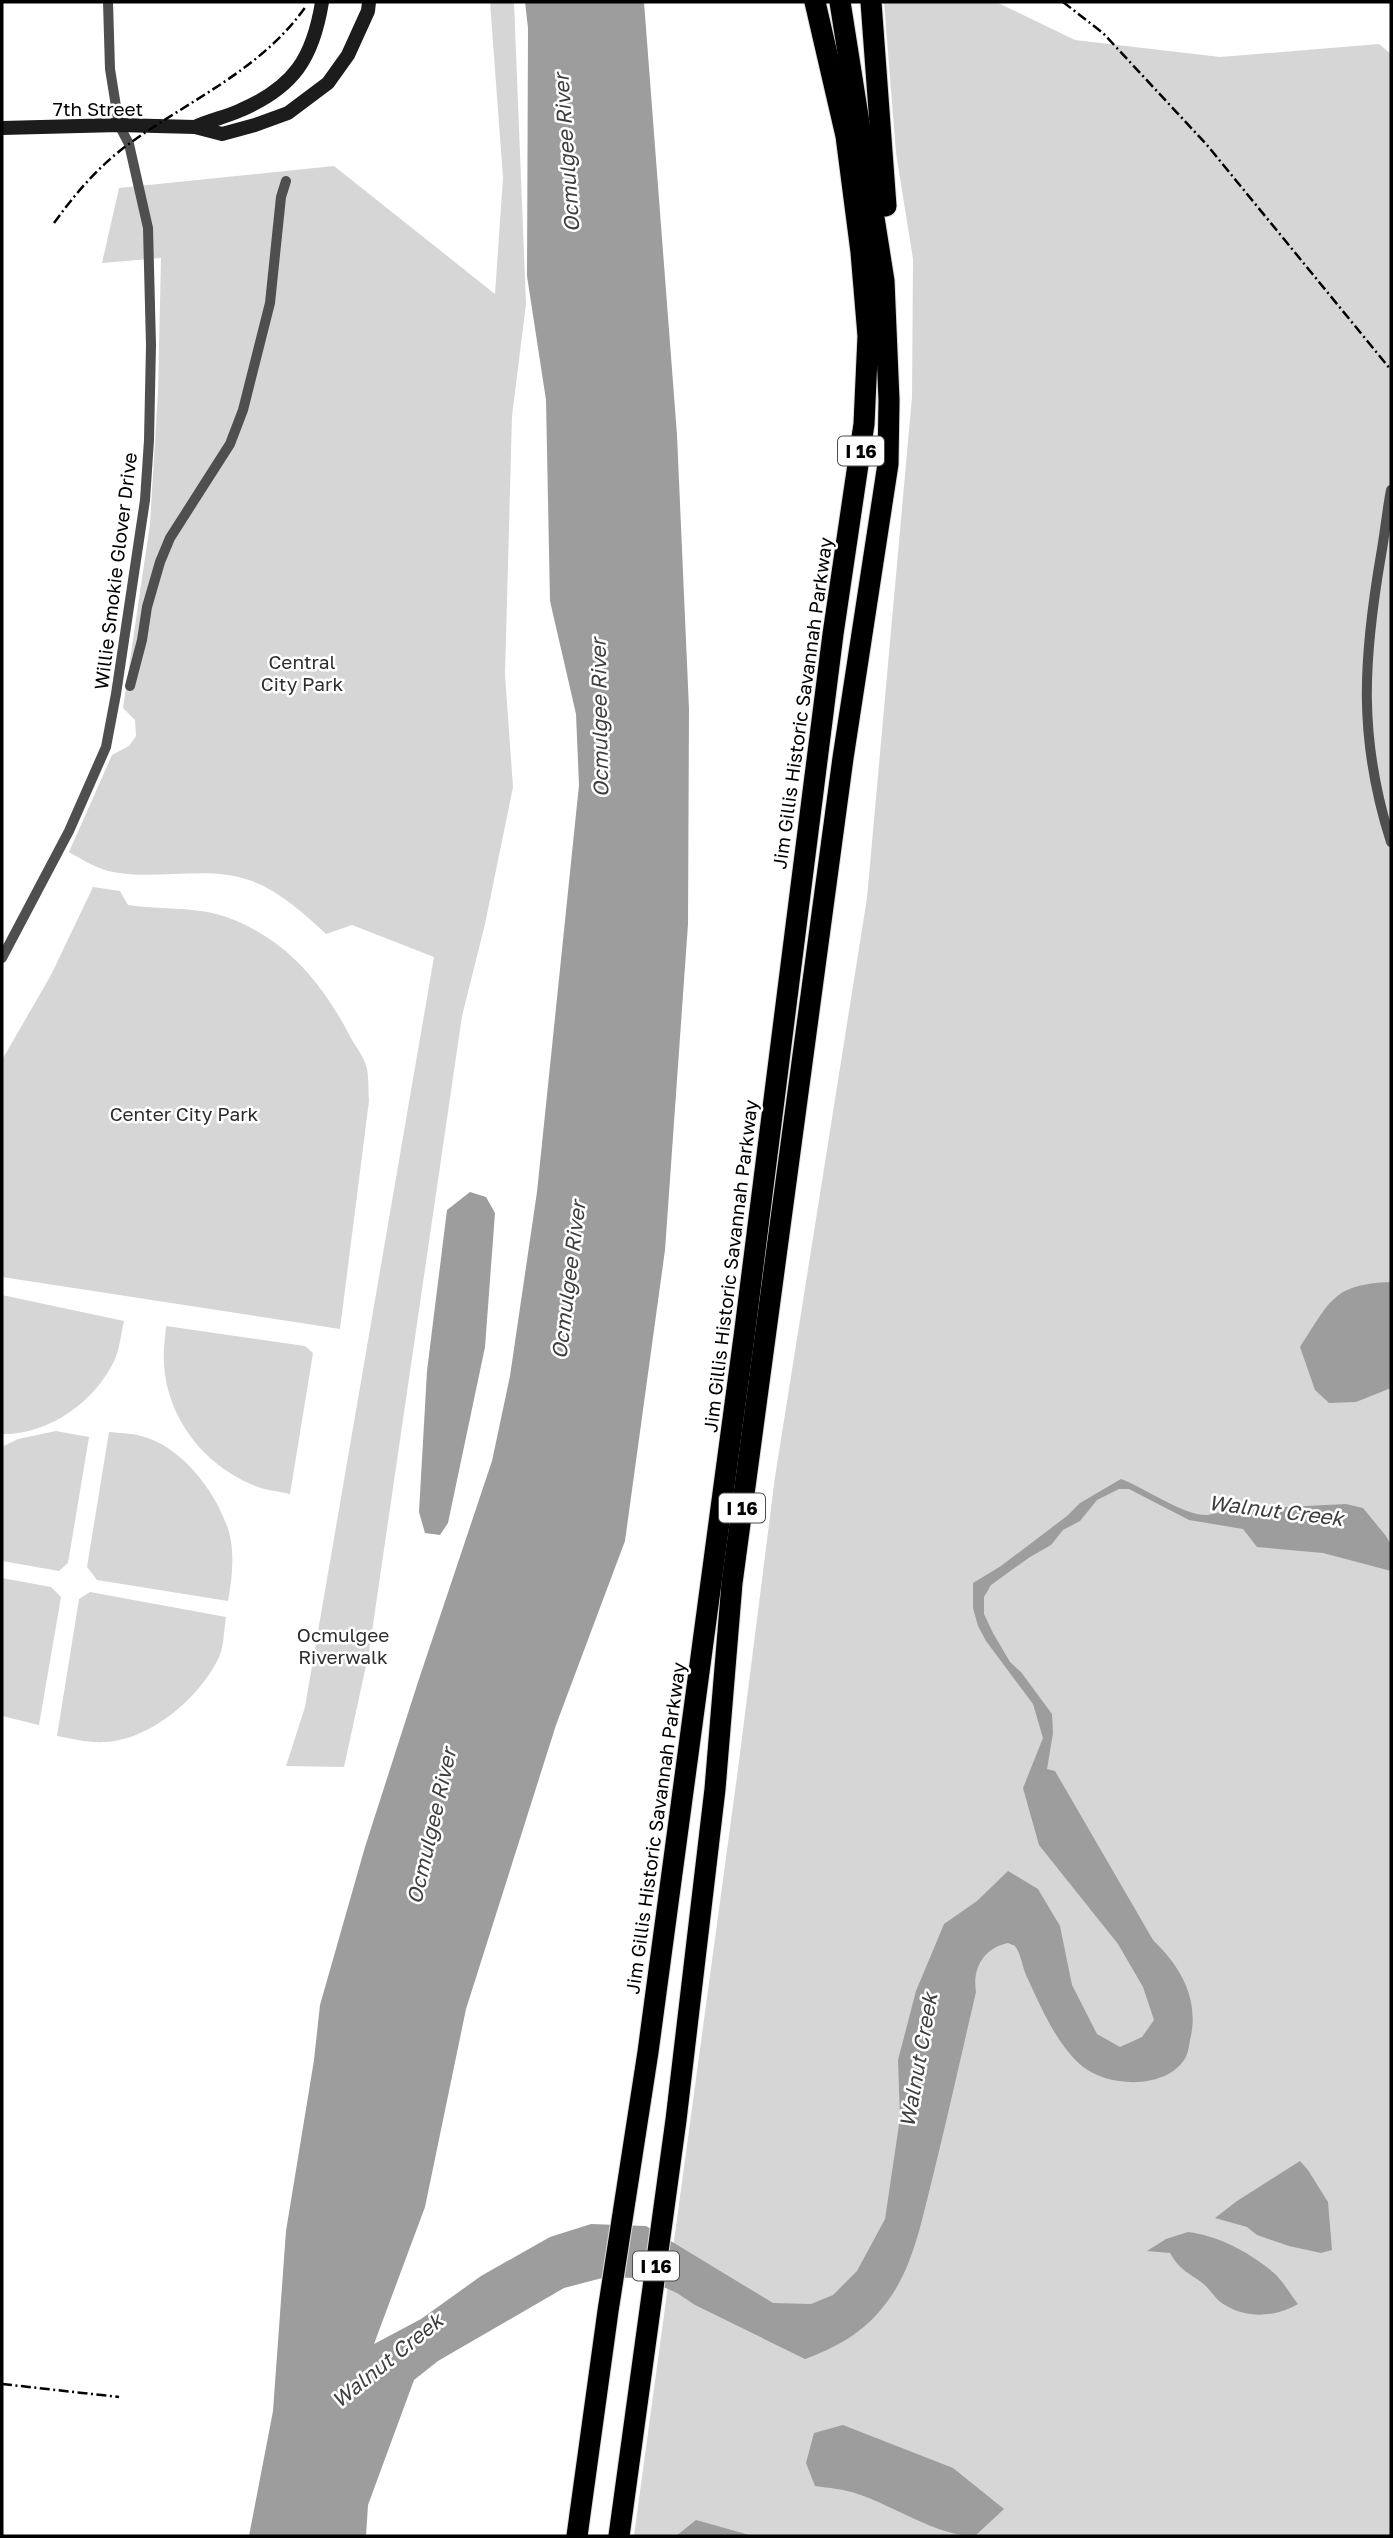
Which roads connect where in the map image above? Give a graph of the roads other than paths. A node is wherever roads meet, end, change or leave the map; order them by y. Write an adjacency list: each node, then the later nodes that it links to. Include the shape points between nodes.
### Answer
1 (108, 2): 7 (street, Willie Smokie Glover Drive, via 110,69)
2 (322, 2): 8 (street, via 314,41 283,88 238,112)
3 (369, 2): 8 (street, via 348,55 328,83 309,98 288,113 222,134)
4 (815, 2): 16 (highway, Jim Gillis Historic Savannah Parkway / I 16, via 846,136 862,252 868,336 864,424 648,2052)
5 (840, 2): 11 (highway, I 16)
6 (871, 2): 11 (highway, via 887,219)
7 (120, 125): 8 (street, 7th Street); 9 (street, 7th Street); 15 (street, Willie Smokie Glover Drive, via 129,144 148,228 150,259 149,440 139,540 106,747 69,831)
8 (195, 127)
9 (2, 128)
10 (286, 181): 13 (street, via 270,303 243,410 227,450 170,538 160,562)
11 (884, 281): 17 (highway, I 16, via 888,464 843,758 732,1583 715,1788 676,2120)
12 (1391, 491): 14 (street, via 1365,691 1372,768)
13 (130, 686)
14 (1391, 842)
15 (2, 958)
16 (577, 2536)
17 (619, 2536)

